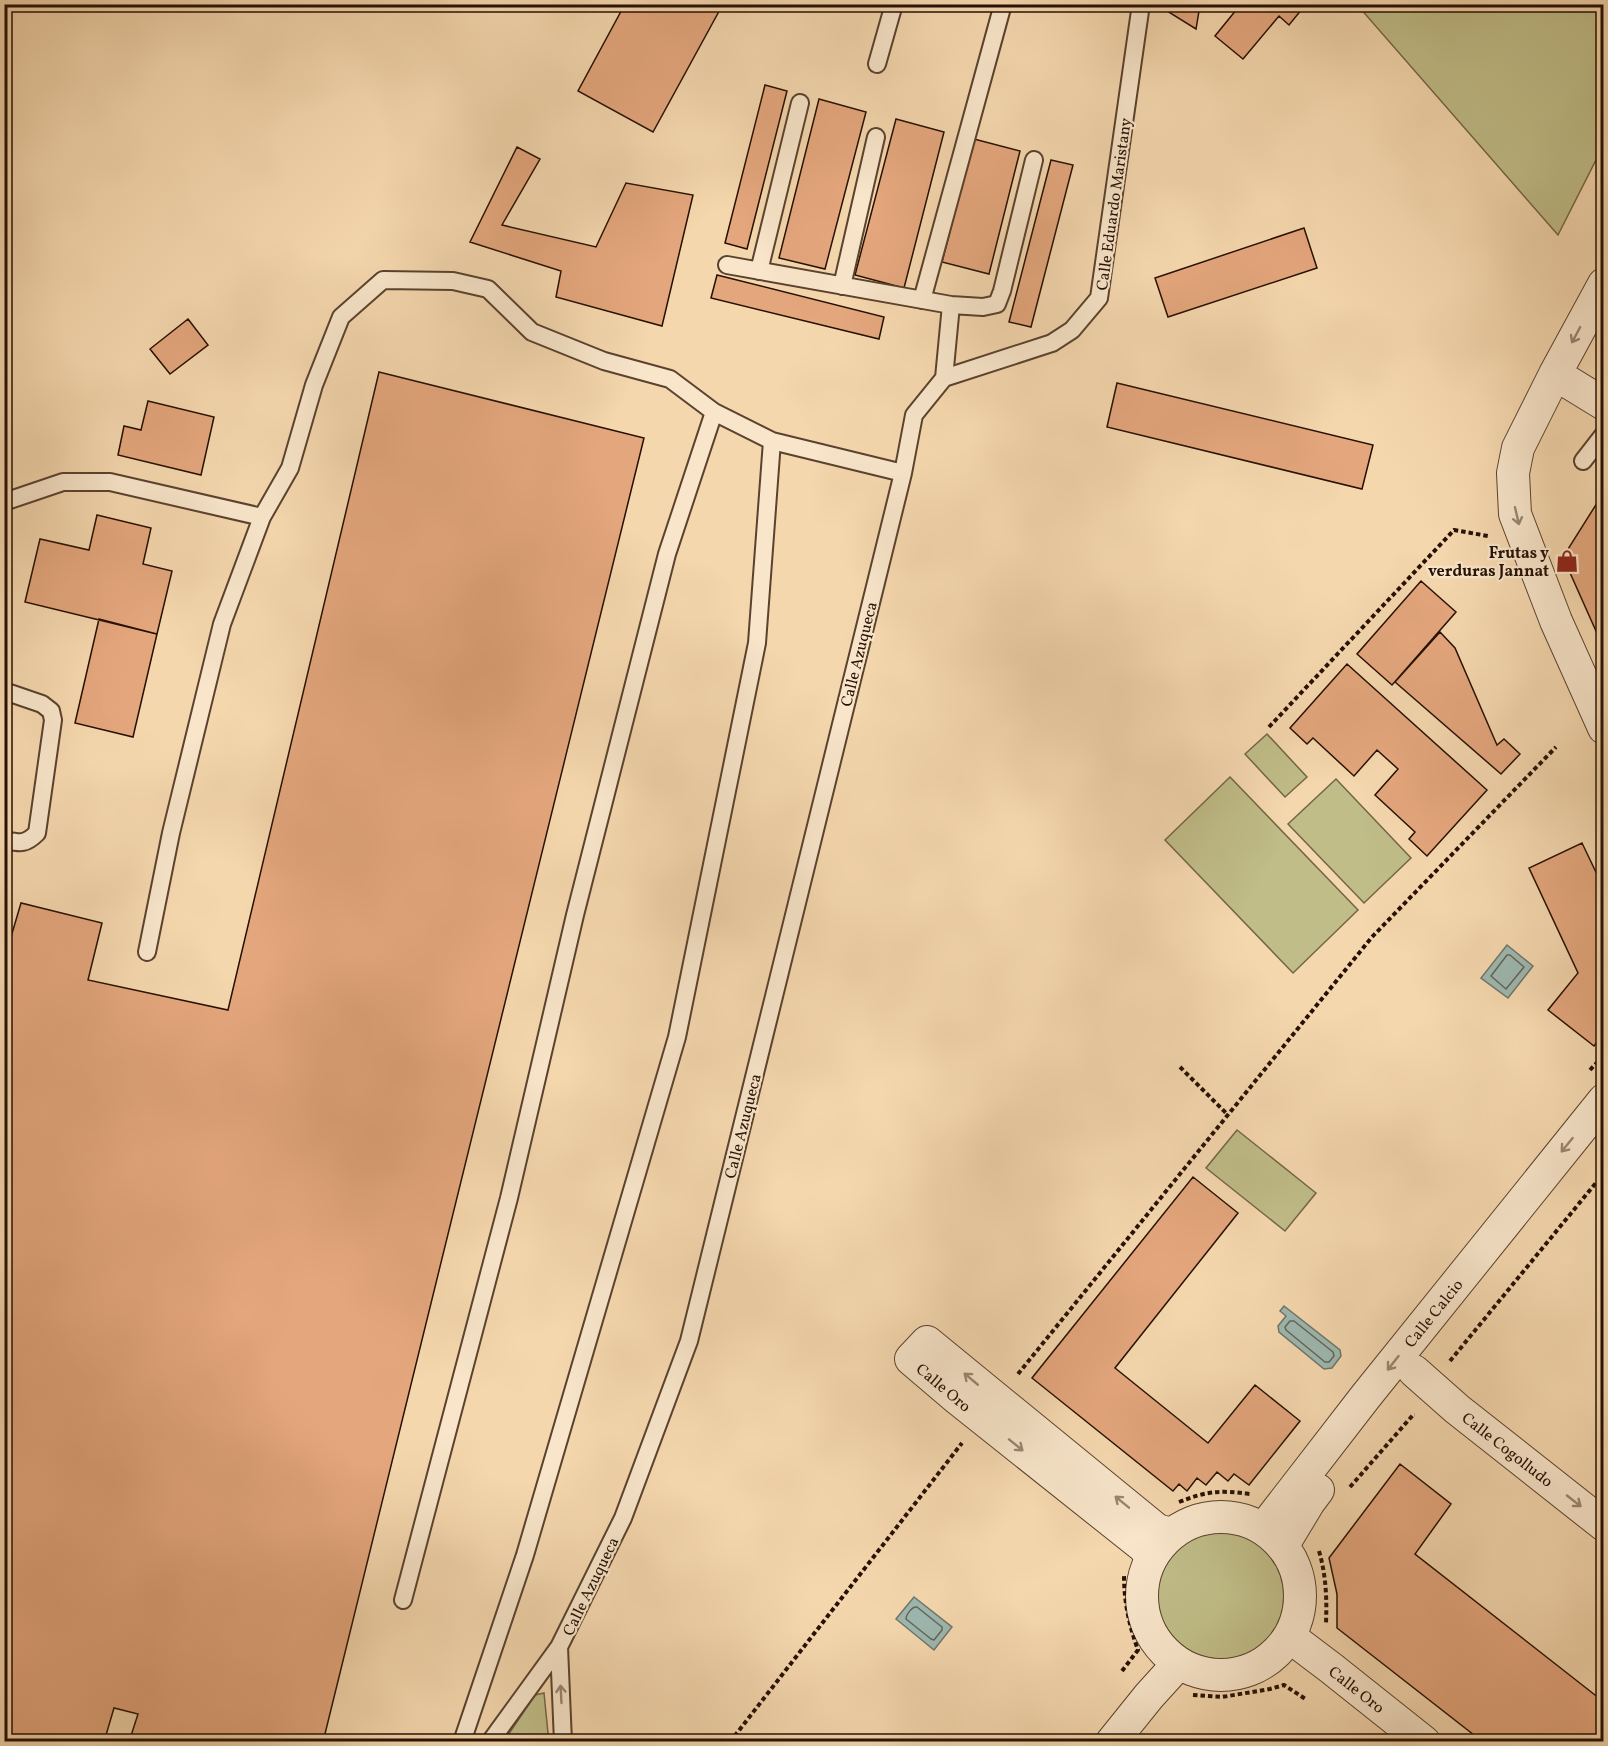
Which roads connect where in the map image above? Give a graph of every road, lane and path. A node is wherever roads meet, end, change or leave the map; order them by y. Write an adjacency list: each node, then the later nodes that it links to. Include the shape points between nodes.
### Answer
1 (894, 4): 4 (lane)
2 (1003, 4): 12 (lane)
3 (1141, 4): 15 (lane, Calle Eduardo Maristany, via 1100,298 1072,330 1052,343)
4 (877, 64)
5 (800, 103): 9 (lane)
6 (876, 137): 11 (lane)
7 (1034, 160): 13 (lane, via 997,304)
8 (727, 265): 9 (lane)
9 (759, 270): 11 (lane)
10 (1604, 284): 14 (street, one-way to 14)
11 (842, 286): 12 (lane)
12 (922, 300): 13 (lane)
13 (951, 305): 15 (lane)
14 (1555, 374): 16 (street); 27 (street, one-way to 27, via 1518,448 1513,473 1515,514 1556,621)
15 (944, 378): 21 (lane, via 914,415)
16 (1604, 405)
17 (714, 412): 19 (lane); 23 (lane, via 670,379 604,361 532,332 488,289 453,281 382,280 341,316 314,385 290,468); 49 (lane, via 667,554 575,915 509,1198)
18 (1604, 434): 20 (lane)
19 (772, 441): 21 (lane); 57 (lane, via 757,643 677,1037 525,1555)
20 (1583, 461)
21 (903, 473): 52 (lane, Calle Azuqueca, via 688,1341 623,1518)
22 (4, 502): 23 (lane, via 63,482 110,482)
23 (262, 517): 30 (lane, via 222,624 171,833)
24 (1492, 536): 26 (path, via 1454,530)
25 (4, 691): 29 (lane, via 42,704 51,711 53,720 37,833 20,843)
26 (1269, 727)
27 (1604, 728)
28 (1556, 747): 33 (path, via 1372,937)
29 (4, 840)
30 (147, 952)
31 (1180, 1067): 33 (path)
32 (1604, 1100): 46 (street, Calle Calcio, one-way to 46, via 1373,1387)
33 (1227, 1114): 38 (path)
34 (1604, 1133): 37 (street, Calle Calcio)
35 (1604, 1173): 36 (path)
36 (1450, 1362)
37 (1414, 1371): 44 (street, Calle Cogolludo, one-way to 44); 46 (street, Calle Calcio, via 1309,1502)
38 (1011, 1382)
39 (1422, 1414): 41 (path, via 1413,1415)
40 (968, 1435): 60 (path)
41 (1347, 1490)
42 (1259, 1495): 43 (path, via 1222,1491)
43 (1177, 1503)
44 (1604, 1525)
45 (1171, 1534): 46 (street, via 1192,1521 1216,1516 1241,1518); 48 (street); 48 (street, Calle Oro, one-way to 48, via 1157,1530 927,1342 911,1359 1144,1547)
46 (1273, 1536): 51 (street, via 1295,1566 1301,1590 1299,1614)
47 (1318, 1548): 50 (path, via 1327,1594)
48 (1138, 1561): 53 (street, via 1148,1628); 54 (path, via 1124,1596 1138,1650)
49 (403, 1600)
50 (1326, 1628)
51 (1285, 1644): 53 (street, via 1257,1668 1231,1676 1204,1674); 62 (street, Calle Oro); 63 (street, Calle Oro, via 1331,1668)
52 (559, 1647): 58 (lane, Calle Azuqueca); 59 (lane, one-way to 52)
53 (1178, 1664): 61 (street)
54 (1122, 1671)
55 (1188, 1695): 56 (path, via 1222,1697 1284,1685)
56 (1306, 1700)
57 (462, 1742)
58 (490, 1742)
59 (563, 1742)
60 (730, 1742)
61 (1112, 1742)
62 (1391, 1742)
63 (1424, 1742)

